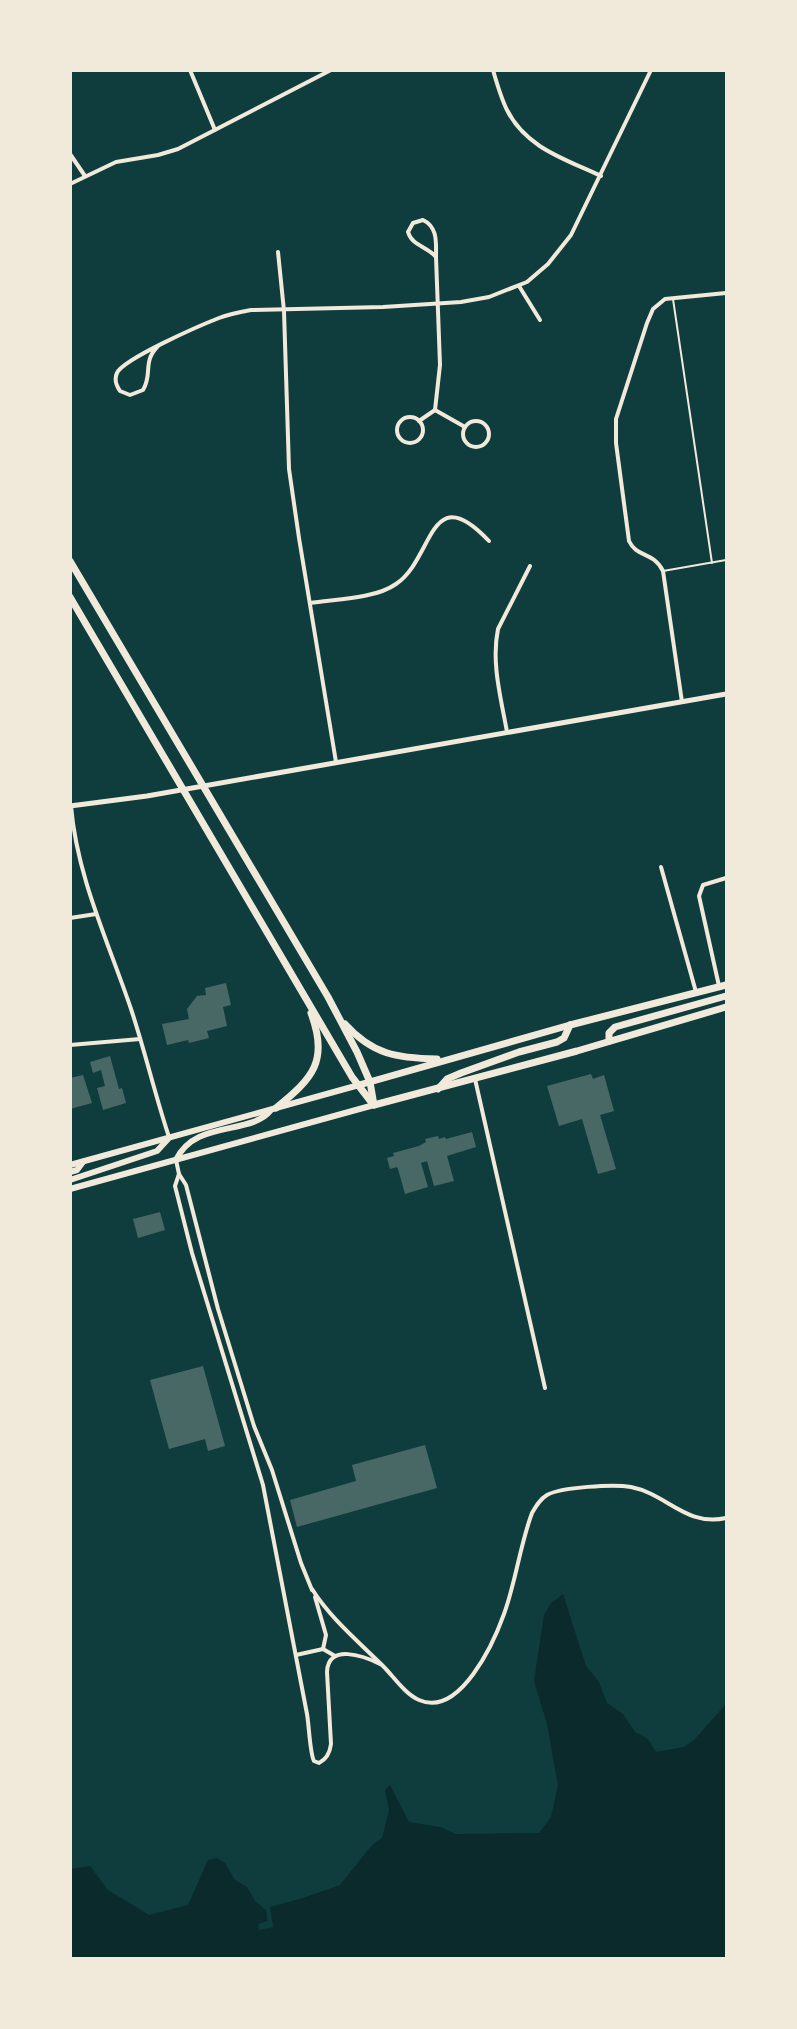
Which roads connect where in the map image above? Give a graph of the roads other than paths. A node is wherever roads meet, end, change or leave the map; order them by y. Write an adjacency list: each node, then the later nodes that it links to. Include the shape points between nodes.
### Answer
1 (190, 70): 5 (street)
2 (331, 70): 5 (street)
3 (493, 70): 8 (street, via 506,109 522,132 548,152)
4 (651, 70): 8 (street)
5 (215, 130): 7 (street, via 168,153 116,162)
6 (70, 154): 7 (street)
7 (85, 176): 9 (street)
8 (601, 176): 14 (street, via 563,248 538,274)
9 (70, 184)
10 (726, 184): 11 (lane)
11 (726, 200)
12 (278, 252): 18 (street)
13 (436, 257): 13 (street, via 432,227 423,220 413,223 408,232 410,237); 17 (street)
14 (519, 286): 17 (street, via 489,297); 19 (street)
15 (726, 293): 16 (street)
16 (673, 297): 27 (lane); 29 (street, via 653,309 615,429 629,541 636,550 654,558)
17 (438, 304): 18 (street); 21 (street, via 440,365)
18 (284, 311): 20 (street, via 230,314); 31 (street, via 289,469)
19 (540, 320)
20 (158, 346): 20 (street, via 121,367 115,379 120,391 130,395 143,390 150,356)
21 (435, 410): 22 (street); 23 (street)
22 (419, 421): 22 (street, via 410,416 401,419 396,427 400,440 412,443 420,439 423,431)
23 (465, 427): 23 (street, via 476,421 484,424 489,432 488,441 481,447 469,446 463,435)
24 (489, 541): 31 (street, via 467,521 446,518 395,585 371,594)
25 (726, 560): 27 (lane)
26 (70, 561): 45 (highway)
27 (712, 563): 29 (lane)
28 (530, 566): 34 (street, via 496,640 494,656)
29 (663, 571): 33 (street)
30 (70, 597): 44 (highway)
31 (310, 603): 35 (street)
32 (726, 694): 33 (street)
33 (682, 702): 34 (street)
34 (507, 732): 35 (street)
35 (336, 762): 36 (street)
36 (71, 806): 39 (street, via 83,876)
37 (661, 867): 42 (street)
38 (726, 878): 41 (street, via 703,885 699,891 707,939)
39 (96, 914): 40 (street); 48 (street)
40 (70, 918)
41 (723, 986): 42 (highway)
42 (696, 993): 47 (highway)
43 (726, 996): 49 (highway, via 615,1027 609,1033)
44 (305, 997): 54 (highway); 57 (highway, via 318,1032 318,1056 307,1080)
45 (328, 998): 51 (highway, via 356,1036 380,1051 407,1058); 53 (highway)
46 (726, 1006): 49 (highway)
47 (570, 1025): 51 (highway); 55 (highway, via 564,1038 557,1042 447,1078)
48 (140, 1039): 50 (street); 58 (street)
49 (609, 1041): 52 (highway)
50 (70, 1045)
51 (446, 1059): 53 (highway)
52 (476, 1079): 55 (highway); 66 (street)
53 (370, 1082): 54 (highway); 56 (highway)
54 (359, 1085): 56 (highway); 57 (main road)
55 (438, 1089): 56 (highway)
56 (374, 1105): 59 (main road)
57 (273, 1108): 58 (main road); 59 (main road, via 263,1119 195,1139 181,1149)
58 (169, 1138): 60 (main road); 64 (main road, via 157,1150)
59 (176, 1160): 63 (street); 65 (main road)
60 (83, 1162): 61 (main road); 62 (main road)
61 (70, 1165)
62 (70, 1172)
63 (179, 1173): 68 (street, via 186,1185 254,1426); 70 (street, via 175,1186 192,1253 264,1485)
64 (70, 1180)
65 (70, 1189)
66 (545, 1388)
67 (726, 1518): 72 (street, via 691,1516 631,1487 592,1487 549,1494 537,1504 529,1522 512,1590 495,1635 460,1689 445,1700 421,1701)
68 (312, 1589): 69 (street, via 326,1635); 72 (street, via 324,1607)
69 (322, 1649): 70 (street); 71 (street)
70 (296, 1655): 71 (street, via 311,1757 319,1763 332,1744 327,1672)
71 (335, 1656): 72 (street, via 366,1657)
72 (381, 1664)

